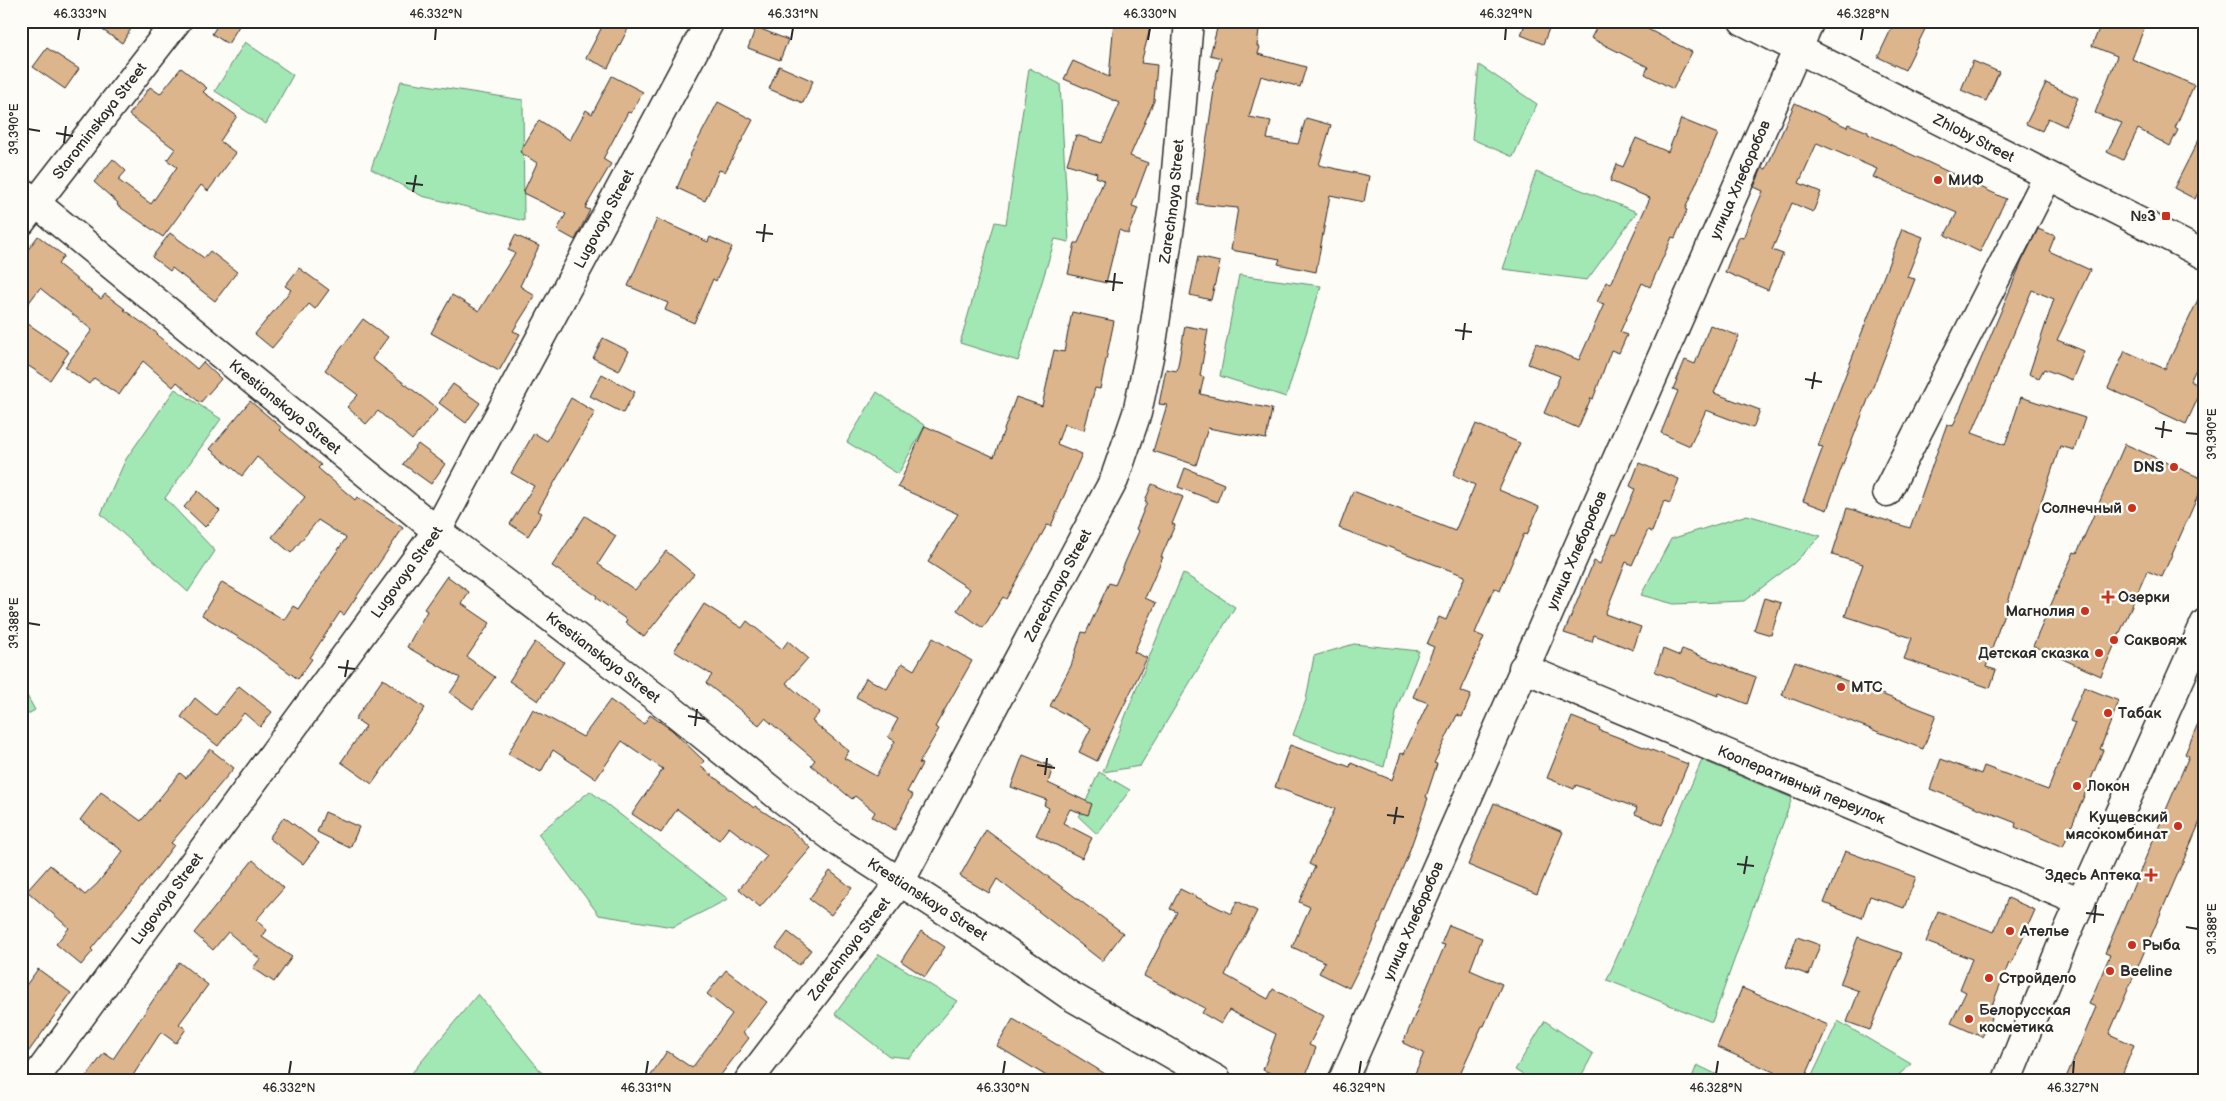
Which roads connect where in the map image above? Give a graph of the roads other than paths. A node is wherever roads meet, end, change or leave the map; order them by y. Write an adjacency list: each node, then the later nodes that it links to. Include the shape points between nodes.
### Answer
1 (177, 21): 8 (street, Starominskaya Street)
2 (710, 21): 11 (street, Lugovaya Street)
3 (1188, 21): 14 (street, Zarechnaya Street, via 1173,206 1152,343 1137,413 1114,480)
4 (1743, 21): 6 (street, Zhloby Street)
5 (1810, 21): 6 (street, улица Хлеборобов)
6 (1797, 49): 7 (street, Zhloby Street); 13 (street, улица Хлеборобов)
7 (2048, 176): 9 (street, Zhloby Street); 10 (street)
8 (26, 206): 11 (street, Krestianskaya Street)
9 (2205, 255)
10 (1886, 492)
11 (438, 531): 14 (street, Krestianskaya Street, via 667,706 782,799 840,843); 16 (street, Lugovaya Street)
12 (2205, 623): 15 (street)
13 (1523, 668): 15 (street, Кооперативный переулок); 19 (street, улица Хлеборобов)
14 (900, 882): 17 (street, Zarechnaya Street); 18 (street, Krestianskaya Street, via 1069,995)
15 (2082, 902): 20 (street)
16 (34, 1080)
17 (749, 1080)
18 (1217, 1080)
19 (1343, 1080)
20 (2007, 1080)

